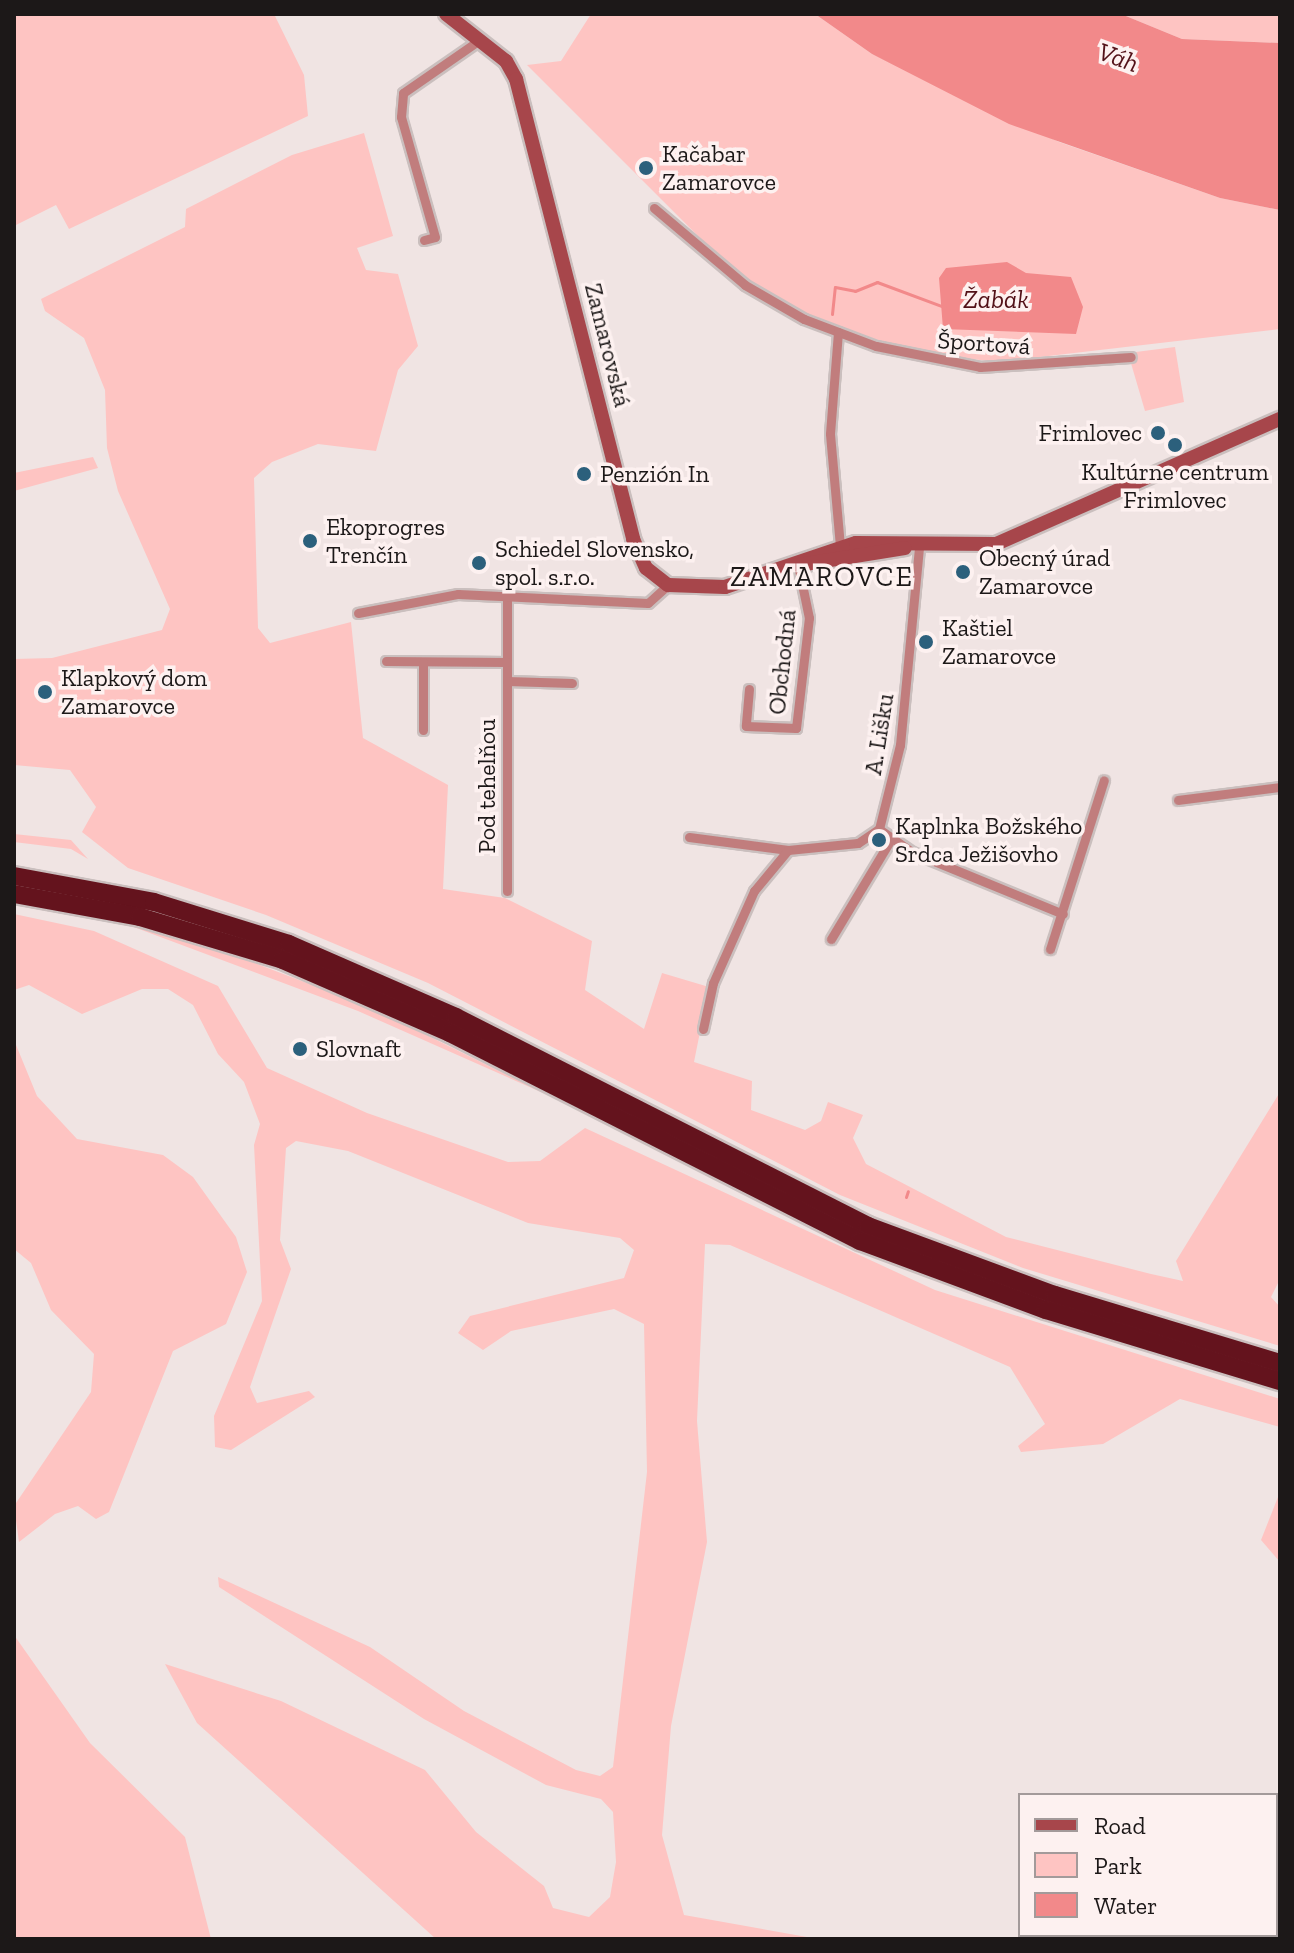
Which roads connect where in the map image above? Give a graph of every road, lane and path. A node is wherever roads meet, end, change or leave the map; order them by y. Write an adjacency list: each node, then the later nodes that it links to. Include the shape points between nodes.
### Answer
1 (446, 14): 2 (main road, Zamarovská)
2 (481, 39): 4 (street, via 403,93 401,117 435,237); 11 (main road, Zamarovská, via 506,61 525,104 633,539 646,568)
3 (654, 208): 5 (street, Športová, via 745,285)
4 (424, 240)
5 (838, 332): 6 (street, Športová, via 946,364 1033,368); 8 (street, via 830,434)
6 (1131, 357)
7 (1280, 419): 9 (main road, via 1023,536)
8 (840, 545): 9 (main road); 10 (main road)
9 (914, 548): 10 (main road); 24 (street, A. Lišku, via 900,745)
10 (798, 565): 11 (main road, via 710,589); 19 (street, Obchodná, via 809,618 796,728 746,726)
11 (668, 585): 12 (street, via 648,603)
12 (507, 596): 13 (street, via 430,596); 16 (street, Pod tehelňou)
13 (358, 613)
14 (386, 661): 15 (street)
15 (423, 662): 16 (street); 20 (street)
16 (507, 662): 17 (street, Pod tehelňou)
17 (507, 681): 18 (street); 29 (street, Pod tehelňou)
18 (572, 683)
19 (749, 689)
20 (423, 730)
21 (1104, 780): 31 (street)
22 (1280, 787): 23 (street)
23 (1178, 800)
24 (879, 829): 26 (street); 27 (street, via 858,843)
25 (689, 837): 27 (street)
26 (891, 839): 31 (street); 32 (street)
27 (788, 850): 34 (street, via 754,891 713,983)
28 (14, 876): 35 (highway, via 154,902 289,944 469,1023 868,1226 1055,1295)
29 (507, 891)
30 (14, 894): 36 (highway, via 152,920 283,960 450,1033 860,1241 1046,1310)
31 (1063, 914): 33 (street)
32 (831, 939)
33 (1050, 949)
34 (703, 1029)
35 (1280, 1363)
36 (1280, 1381)

